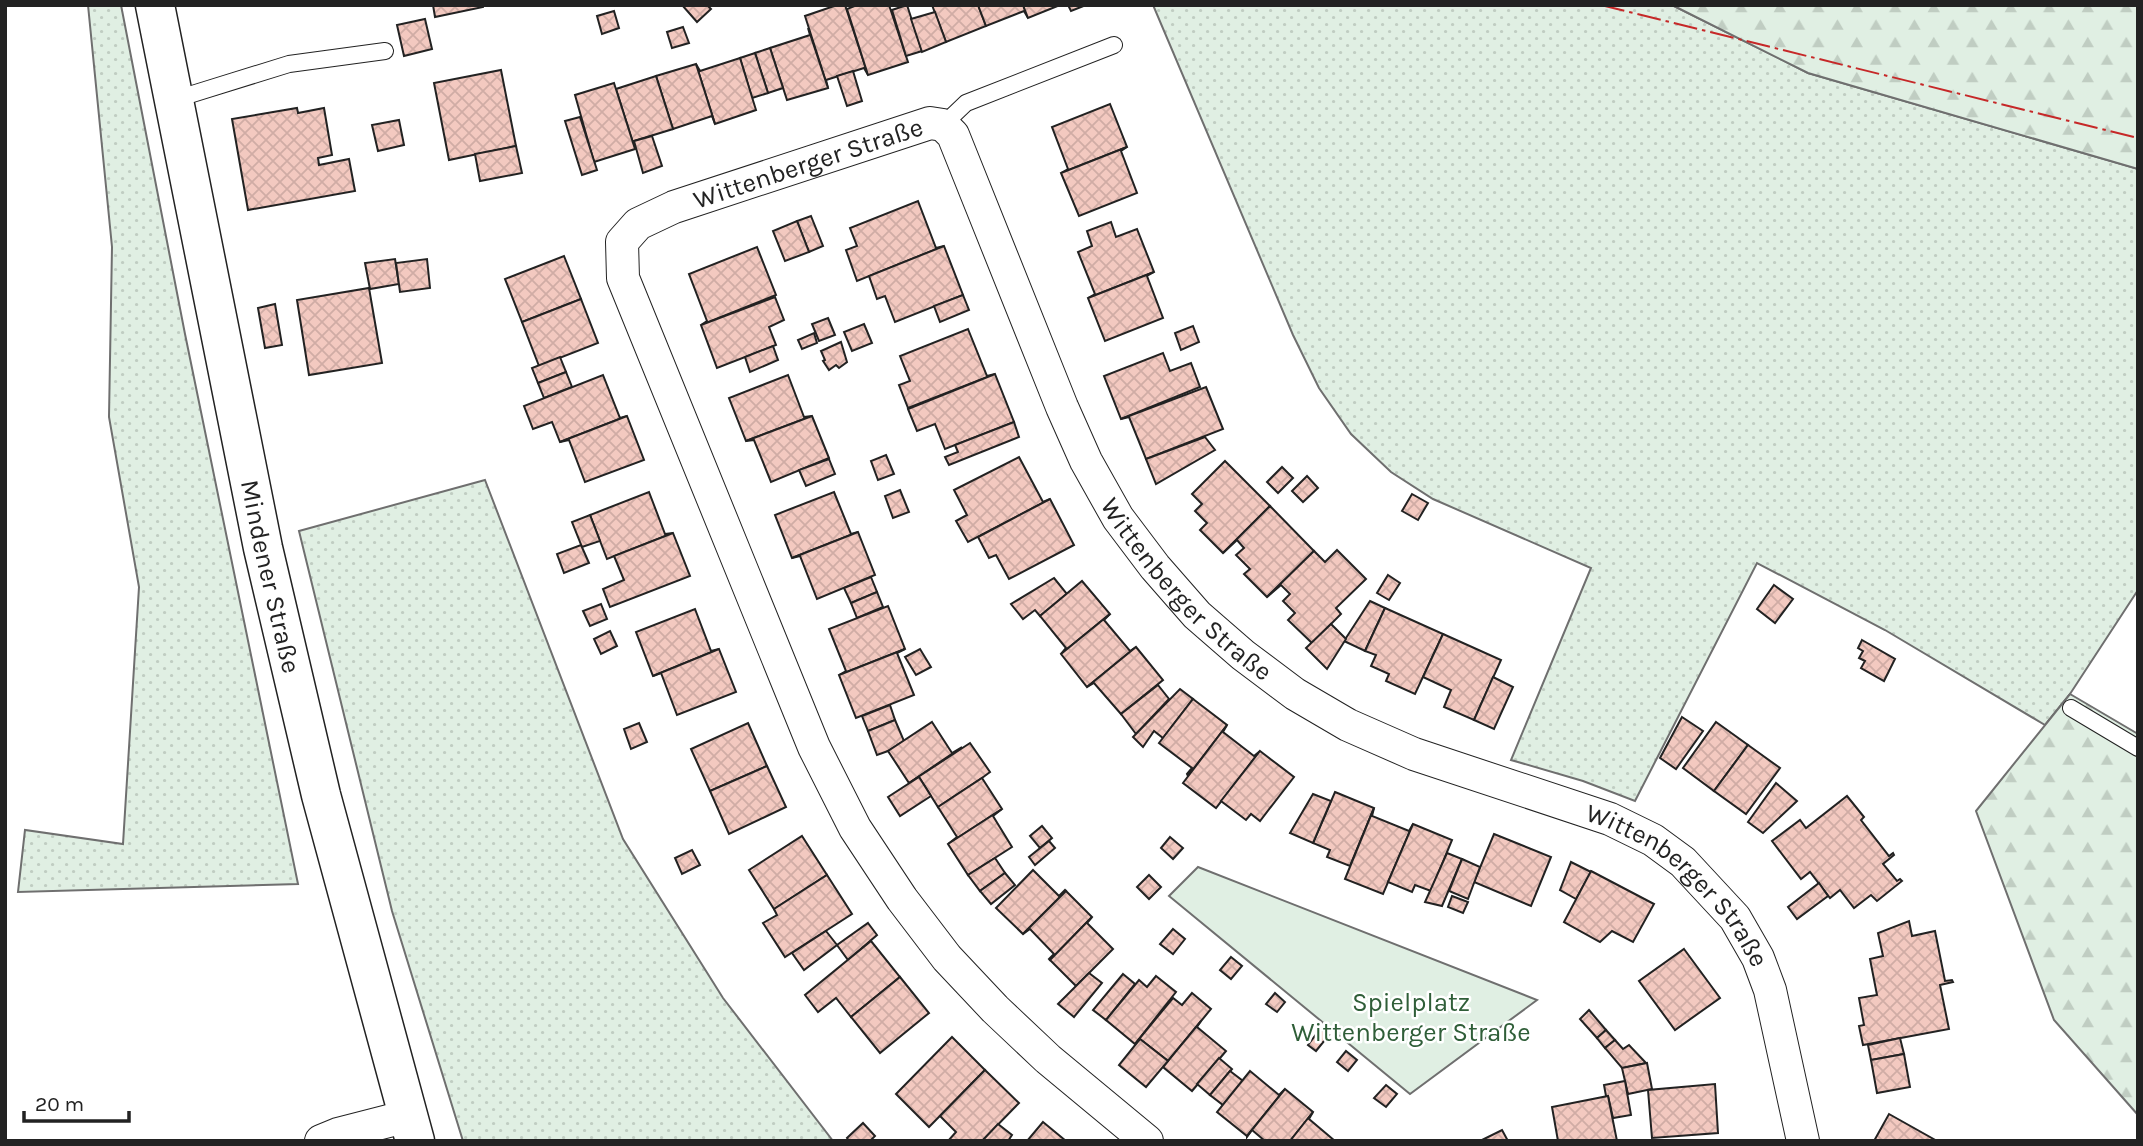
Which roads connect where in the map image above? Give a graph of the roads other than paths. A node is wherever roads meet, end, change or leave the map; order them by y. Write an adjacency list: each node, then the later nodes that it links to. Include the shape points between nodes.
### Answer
1 (155, 5): 4 (main road, Mindener Straße)
2 (1114, 45): 5 (lane, via 965,103)
3 (385, 51): 4 (lane, via 289,64)
4 (173, 100): 8 (main road, Mindener Straße, via 262,548 321,795)
5 (943, 125): 10 (street, Wittenberger Straße, via 930,123 674,207 638,224 622,242 623,278 814,747 856,828 902,899 955,966 1048,1059); 11 (street, Wittenberger Straße, via 953,135 1086,461 1118,518 1155,567 1197,615 1243,655 1337,719 1414,754 1610,819 1684,862 1735,918 1758,958 1770,990)
6 (2071, 708): 7 (lane)
7 (2138, 748)
8 (412, 1128): 9 (street, via 338,1133)
9 (321, 1141)
10 (1147, 1141)
11 (1803, 1141)

